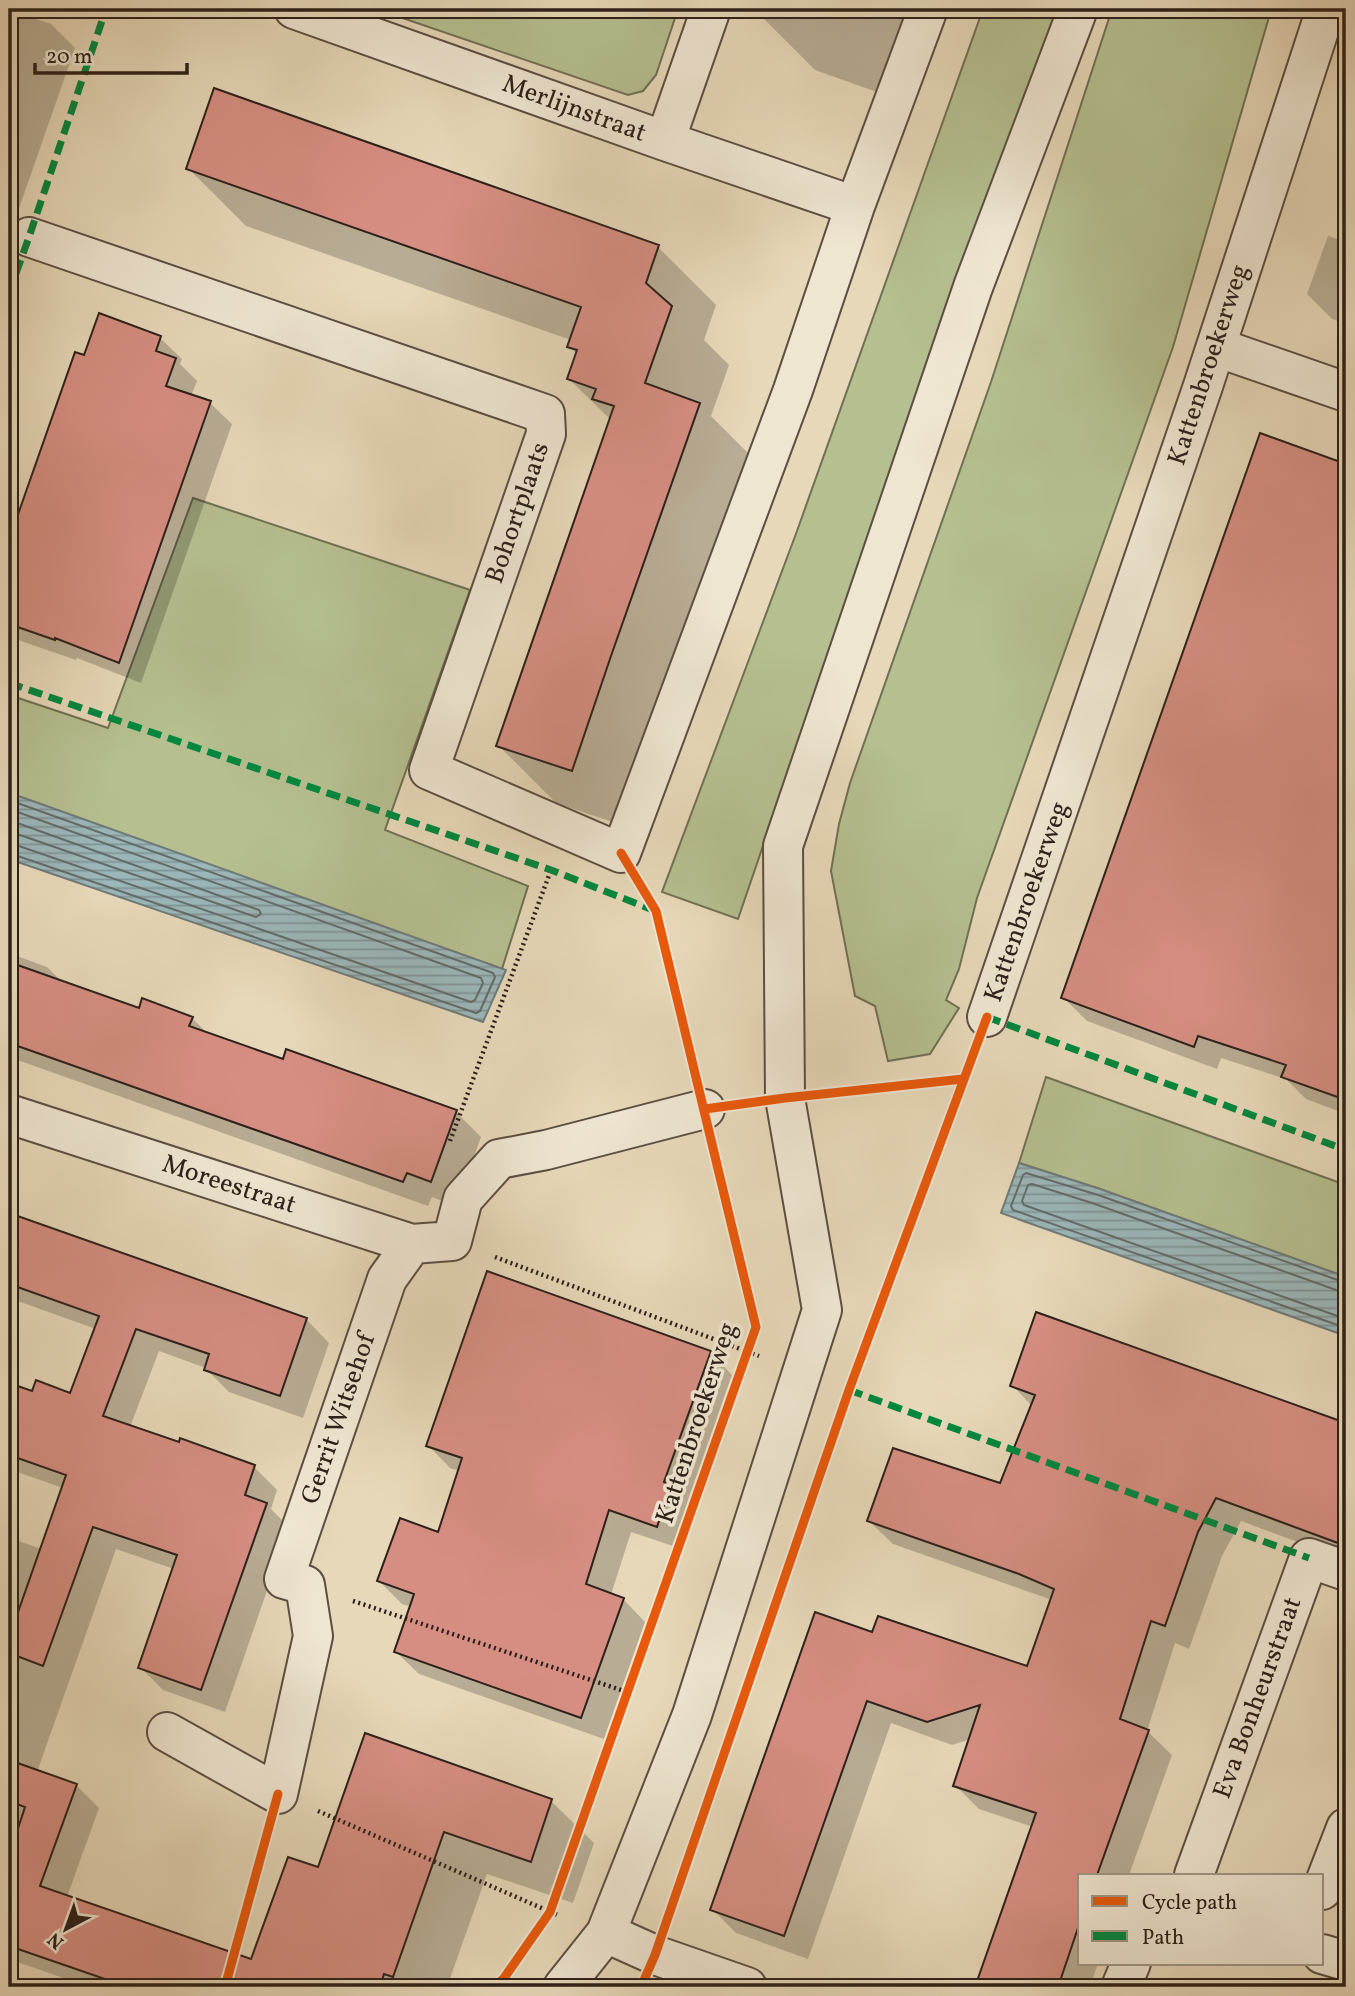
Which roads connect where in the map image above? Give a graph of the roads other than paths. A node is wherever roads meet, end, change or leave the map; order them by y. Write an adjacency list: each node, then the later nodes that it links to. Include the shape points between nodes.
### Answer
1 (294, 9): 6 (street, Merlijnstraat)
2 (711, 9): 6 (street)
3 (929, 9): 7 (street)
4 (1078, 9): 20 (street, via 973,288 783,846 785,1098 822,1310 692,1715)
5 (1326, 9): 9 (street, Kattenbroekerweg)
6 (665, 141): 7 (street, Merlijnstraat)
7 (855, 206): 8 (street, Bohortplaats, via 793,390 621,853 429,770 546,434 545,414)
8 (29, 237)
9 (1216, 347): 10 (street); 11 (street, Kattenbroekerweg)
10 (1346, 392)
11 (987, 1017)
12 (705, 1109): 14 (street, Moreestraat, via 499,1159 463,1199 452,1241)
13 (9, 1114): 14 (street, Moreestraat)
14 (412, 1244): 16 (street, Gerrit Witsehof, via 387,1279 284,1579 305,1585 313,1636 278,1794)
15 (1346, 1571): 18 (street, Eva Bonheurstraat, via 1309,1558)
16 (167, 1732)
17 (1346, 1828): 19 (street)
18 (1194, 1874)
19 (1324, 1885)
20 (607, 1933): 24 (street); 25 (street)
21 (1324, 1955): 22 (street)
22 (1346, 1961)
23 (1130, 1965): 26 (street)
24 (563, 1987)
25 (747, 1987)
26 (1121, 1987)

